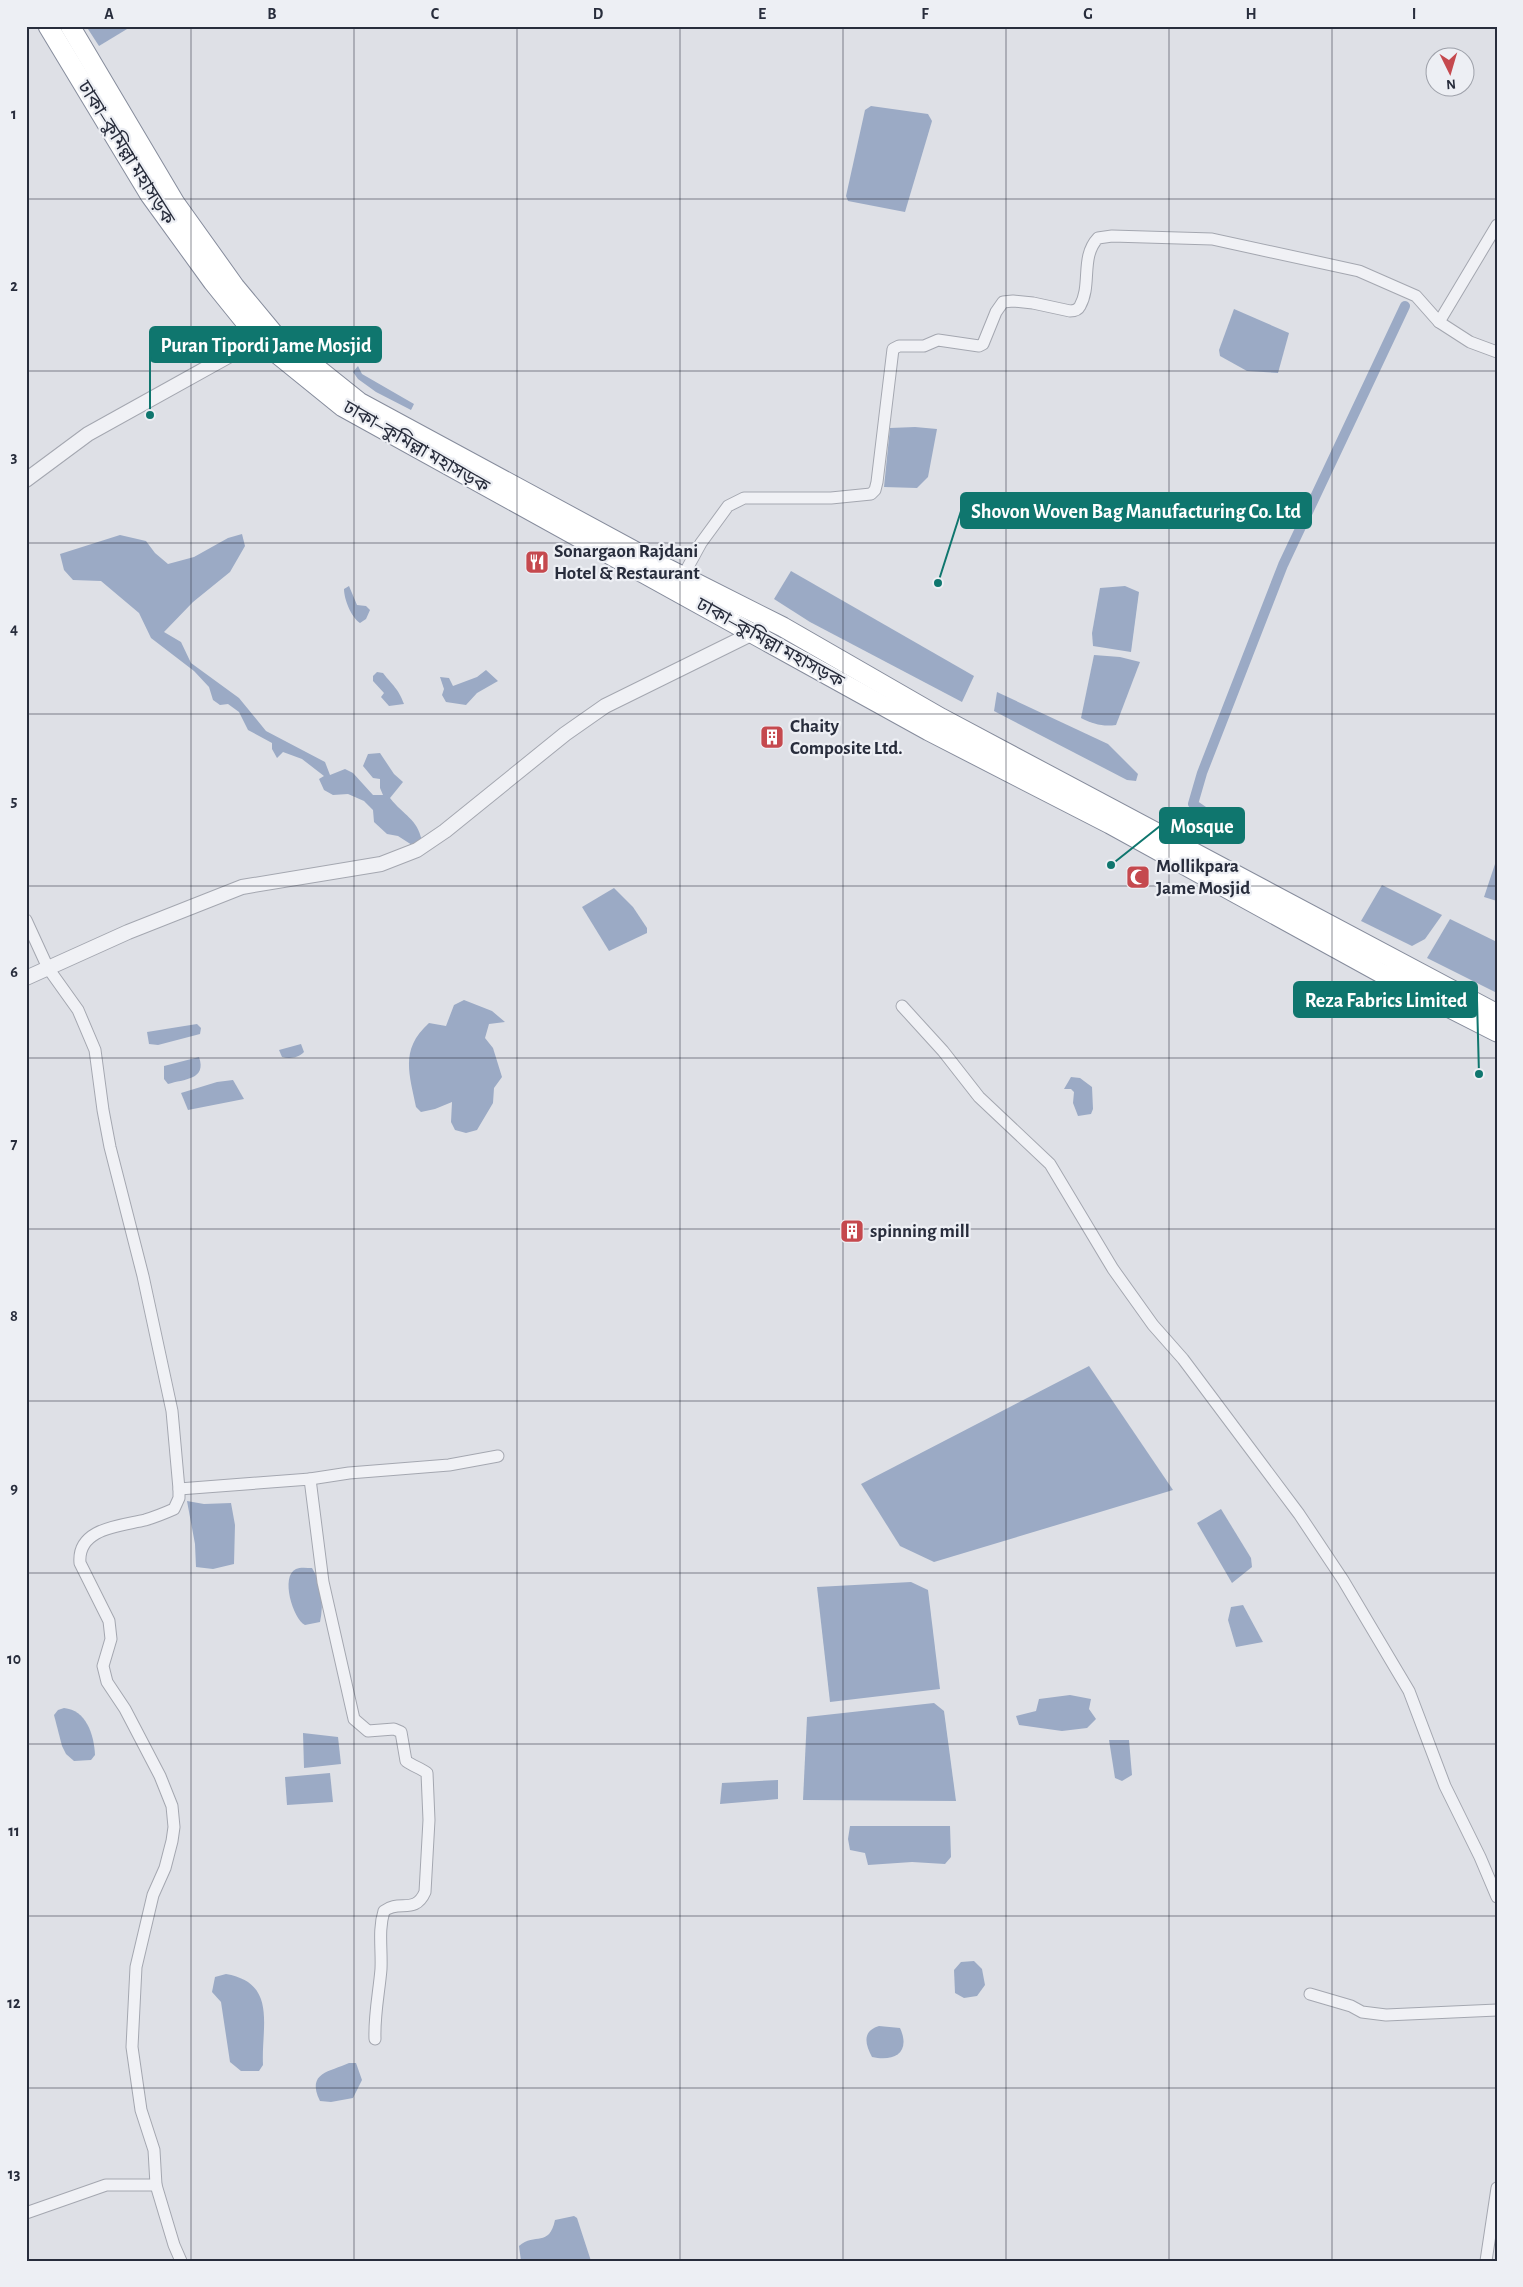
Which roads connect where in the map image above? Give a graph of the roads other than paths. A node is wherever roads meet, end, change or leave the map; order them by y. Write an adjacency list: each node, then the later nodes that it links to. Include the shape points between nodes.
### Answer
1 (48, 26): 5 (highway, ঢাকা–কুমিল্লা মহাসড়ক, via 150,195 213,282)
2 (70, 26): 5 (highway, ঢাকা–কুমিল্লা মহাসড়ক, via 175,203 235,287)
3 (1497, 226): 4 (street)
4 (1439, 322): 6 (street, via 1470,342); 8 (street, via 1416,296 1359,271 1212,239 1098,238 1090,246 1083,297 1076,310 1013,300 1003,302 983,344 979,346 938,340 924,346 893,349 877,482 871,494 831,498 744,498 728,506 701,543)
5 (266, 339): 7 (street, via 88,434); 8 (highway, ঢাকা–কুমিল্লা মহাসড়ক, via 359,402); 9 (highway, ঢাকা–কুমিল্লা মহাসড়ক, via 343,407)
6 (1497, 352)
7 (26, 480)
8 (683, 576): 14 (highway, ঢাকা–কুমিল্লা মহাসড়ক, via 783,627 941,718)
9 (753, 633): 11 (street, via 605,706 417,850 381,864 242,887); 15 (highway, ঢাকা–কুমিল্লা মহাসড়ক, via 929,731 1110,824 1381,973)
10 (26, 920): 11 (street)
11 (48, 968): 12 (street); 18 (street, via 78,1010 95,1050 102,1110 172,1412)
12 (26, 978)
13 (902, 1006): 19 (street, via 979,1097 1050,1164 1113,1269 1310,1530 1409,1691 1446,1786)
14 (1497, 1014)
15 (1497, 1032)
16 (498, 1456): 17 (street, via 449,1465)
17 (310, 1479): 18 (street); 22 (street, via 323,1582 354,1719 368,1731 394,1729 401,1732 406,1760 427,1773 429,1790 425,1892 419,1902 388,1908 382,1918)
18 (179, 1489): 23 (street, via 174,1509 102,1530 83,1544 79,1554 80,1563 109,1622 111,1639 103,1666 107,1682 125,1709 172,1806 172,1841 153,1895 136,1967 133,2002 132,2047 141,2110 154,2150)
19 (1497, 1897)
20 (1310, 1994): 21 (street, via 1362,2012 1386,2015)
21 (1497, 2010)
22 (375, 2039)
23 (156, 2185): 25 (street, via 106,2185); 26 (street)
24 (1497, 2188): 27 (street)
25 (26, 2213)
26 (181, 2261)
27 (1486, 2261)

